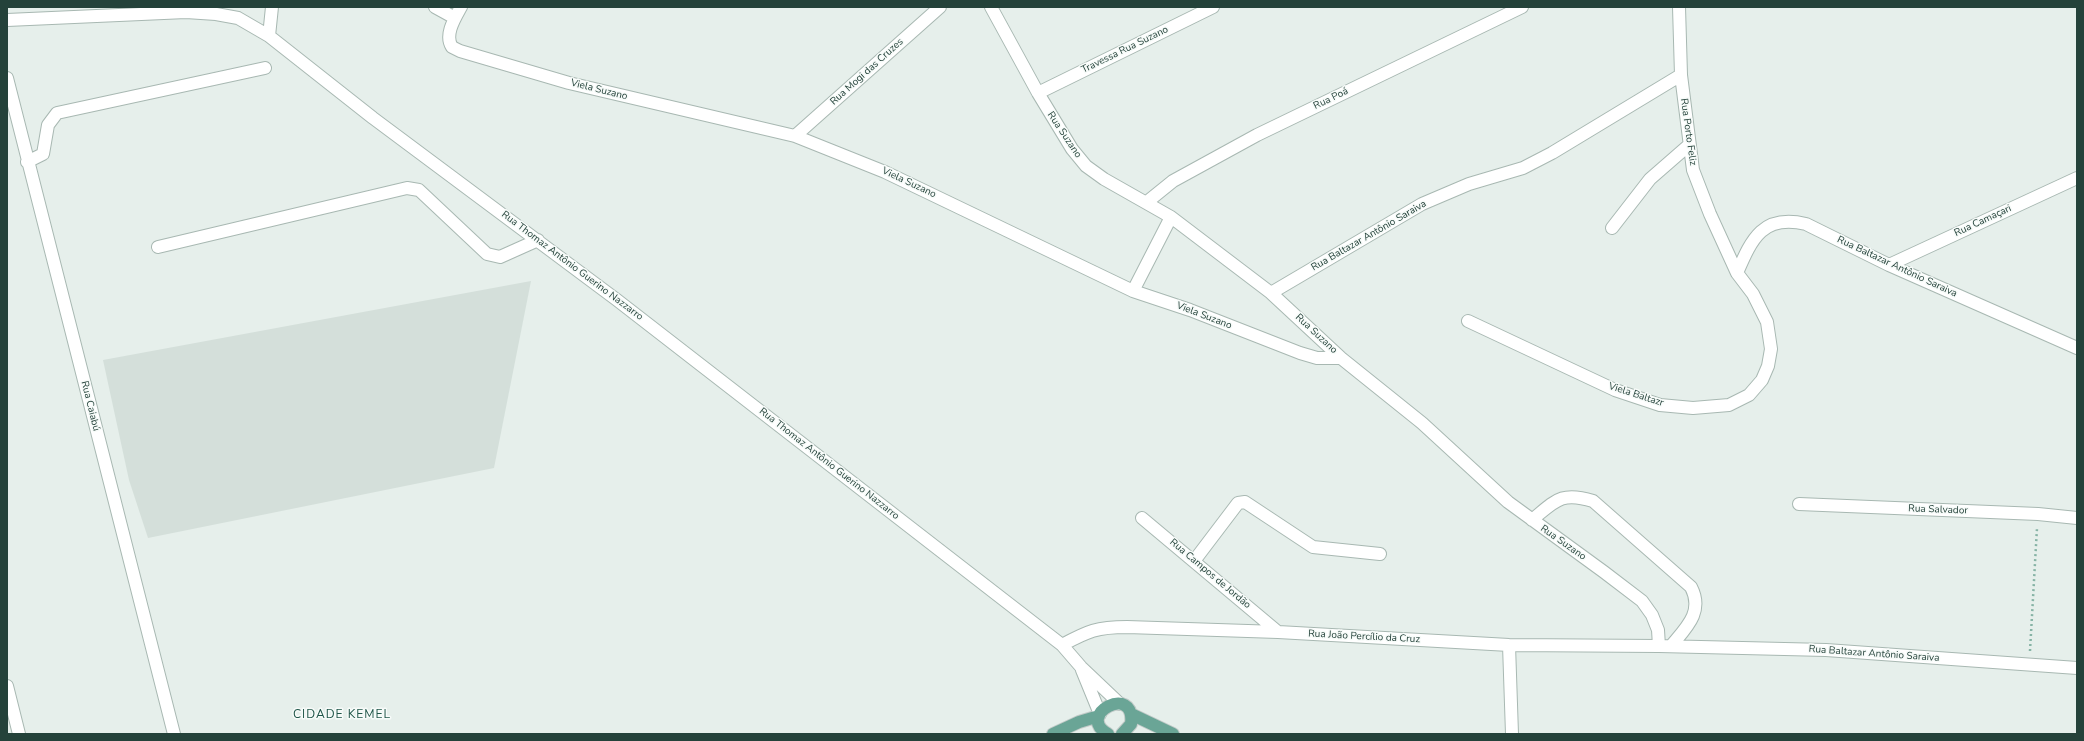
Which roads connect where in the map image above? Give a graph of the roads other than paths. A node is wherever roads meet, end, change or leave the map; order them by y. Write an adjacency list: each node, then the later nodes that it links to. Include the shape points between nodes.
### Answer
1 (272, 7): 12 (street)
2 (435, 7): 10 (street)
3 (461, 7): 10 (street)
4 (940, 7): 17 (street, Rua Mogi das Cruzes)
5 (991, 7): 16 (street, Rua Suzano)
6 (1213, 7): 16 (street, Travessa Rua Suzano)
7 (1522, 7): 21 (street, Rua Poá, via 1257,135 1173,181)
8 (1679, 7): 14 (street, Rua Porto Feliz)
9 (68, 12): 11 (street, Rua Thomaz Antônio Guerino Nazzarro); 12 (street, Rua Thomaz Antônio Guerino Nazzarro, via 216,14 238,18)
10 (455, 18): 17 (street, Viela Suzano, via 448,39 452,47 460,51 568,83)
11 (7, 20)
12 (268, 36): 24 (street, Rua Thomaz Antônio Guerino Nazzarro, via 373,118)
13 (265, 68): 19 (street, via 57,113 48,125 43,154)
14 (1681, 76): 18 (street, Rua Porto Feliz); 29 (street, Rua Baltazar Antônio Saraiva, via 1523,168 1469,184 1422,204)
15 (7, 78): 19 (street, Rua Caiabú)
16 (1038, 93): 21 (street, Rua Suzano, via 1072,149 1086,166 1104,179)
17 (795, 136): 28 (street, Viela Suzano, via 885,172)
18 (1689, 145): 23 (street, via 1650,179); 27 (street, Rua Porto Feliz, via 1693,170 1710,214)
19 (27, 162): 50 (street, Rua Caiabú)
20 (2077, 178): 26 (street, Rua Camaçari)
21 (1147, 202): 22 (street, Rua Suzano)
22 (1171, 217): 28 (street); 29 (street, Rua Suzano)
23 (1612, 228)
24 (538, 240): 25 (street, via 500,257 487,254 419,190 407,188); 40 (street, Rua Thomaz Antônio Guerino Nazzarro)
25 (158, 247)
26 (1889, 265): 27 (street, Rua Baltazar Antônio Saraiva, via 1806,224 1793,221 1767,226 1756,236); 31 (street, Rua Baltazar Antônio Saraiva)
27 (1738, 273): 30 (street, Viela Baltazr, via 1753,294 1767,322 1771,349 1762,380 1749,395 1729,405 1693,408 1660,404 1615,390)
28 (1133, 290): 32 (street, Viela Suzano, via 1300,353 1317,358)
29 (1271, 293): 32 (street, Rua Suzano)
30 (1468, 321)
31 (2077, 348)
32 (1341, 358): 36 (street, Rua Suzano, via 1422,423 1502,497)
33 (1799, 504): 35 (street, Rua Salvador, via 2038,514)
34 (1142, 518): 38 (street, Rua Campos de Jordão)
35 (2077, 518)
36 (1532, 520): 42 (street, Rua Suzano, via 1642,601 1652,615); 42 (street, via 1558,499 1582,497 1593,501 1691,587 1695,613 1692,621)
37 (1380, 554): 38 (street, via 1313,547 1245,502 1238,503)
38 (1194, 561): 39 (street, Rua Campos de Jordão)
39 (1278, 632): 40 (street, Rua João Percílio da Cruz, via 1105,627 1088,631); 41 (street, Rua João Percílio da Cruz)
40 (1062, 645): 43 (street, Rua Thomaz Antônio Guerino Nazzarro)
41 (1509, 645): 42 (street, Rua João Percílio da Cruz); 55 (street)
42 (1665, 646): 44 (street, Rua Baltazar Antônio Saraiva, via 1826,650)
43 (1081, 668): 46 (street, Rua Thomaz Antônio Guerino Nazzarro); 48 (street, Rua Thomaz Antônio Guerino Nazzarro)
44 (2077, 668)
45 (7, 686): 49 (street)
46 (1120, 704): 47 (main road); 48 (main road, via 1110,704)
47 (1131, 714): 53 (main road, via 1131,724); 54 (main road)
48 (1099, 715): 51 (main road); 52 (main road, via 1100,725)
49 (19, 734)
50 (174, 734)
51 (1053, 734)
52 (1108, 734)
53 (1122, 734)
54 (1173, 734)
55 (1512, 734)

